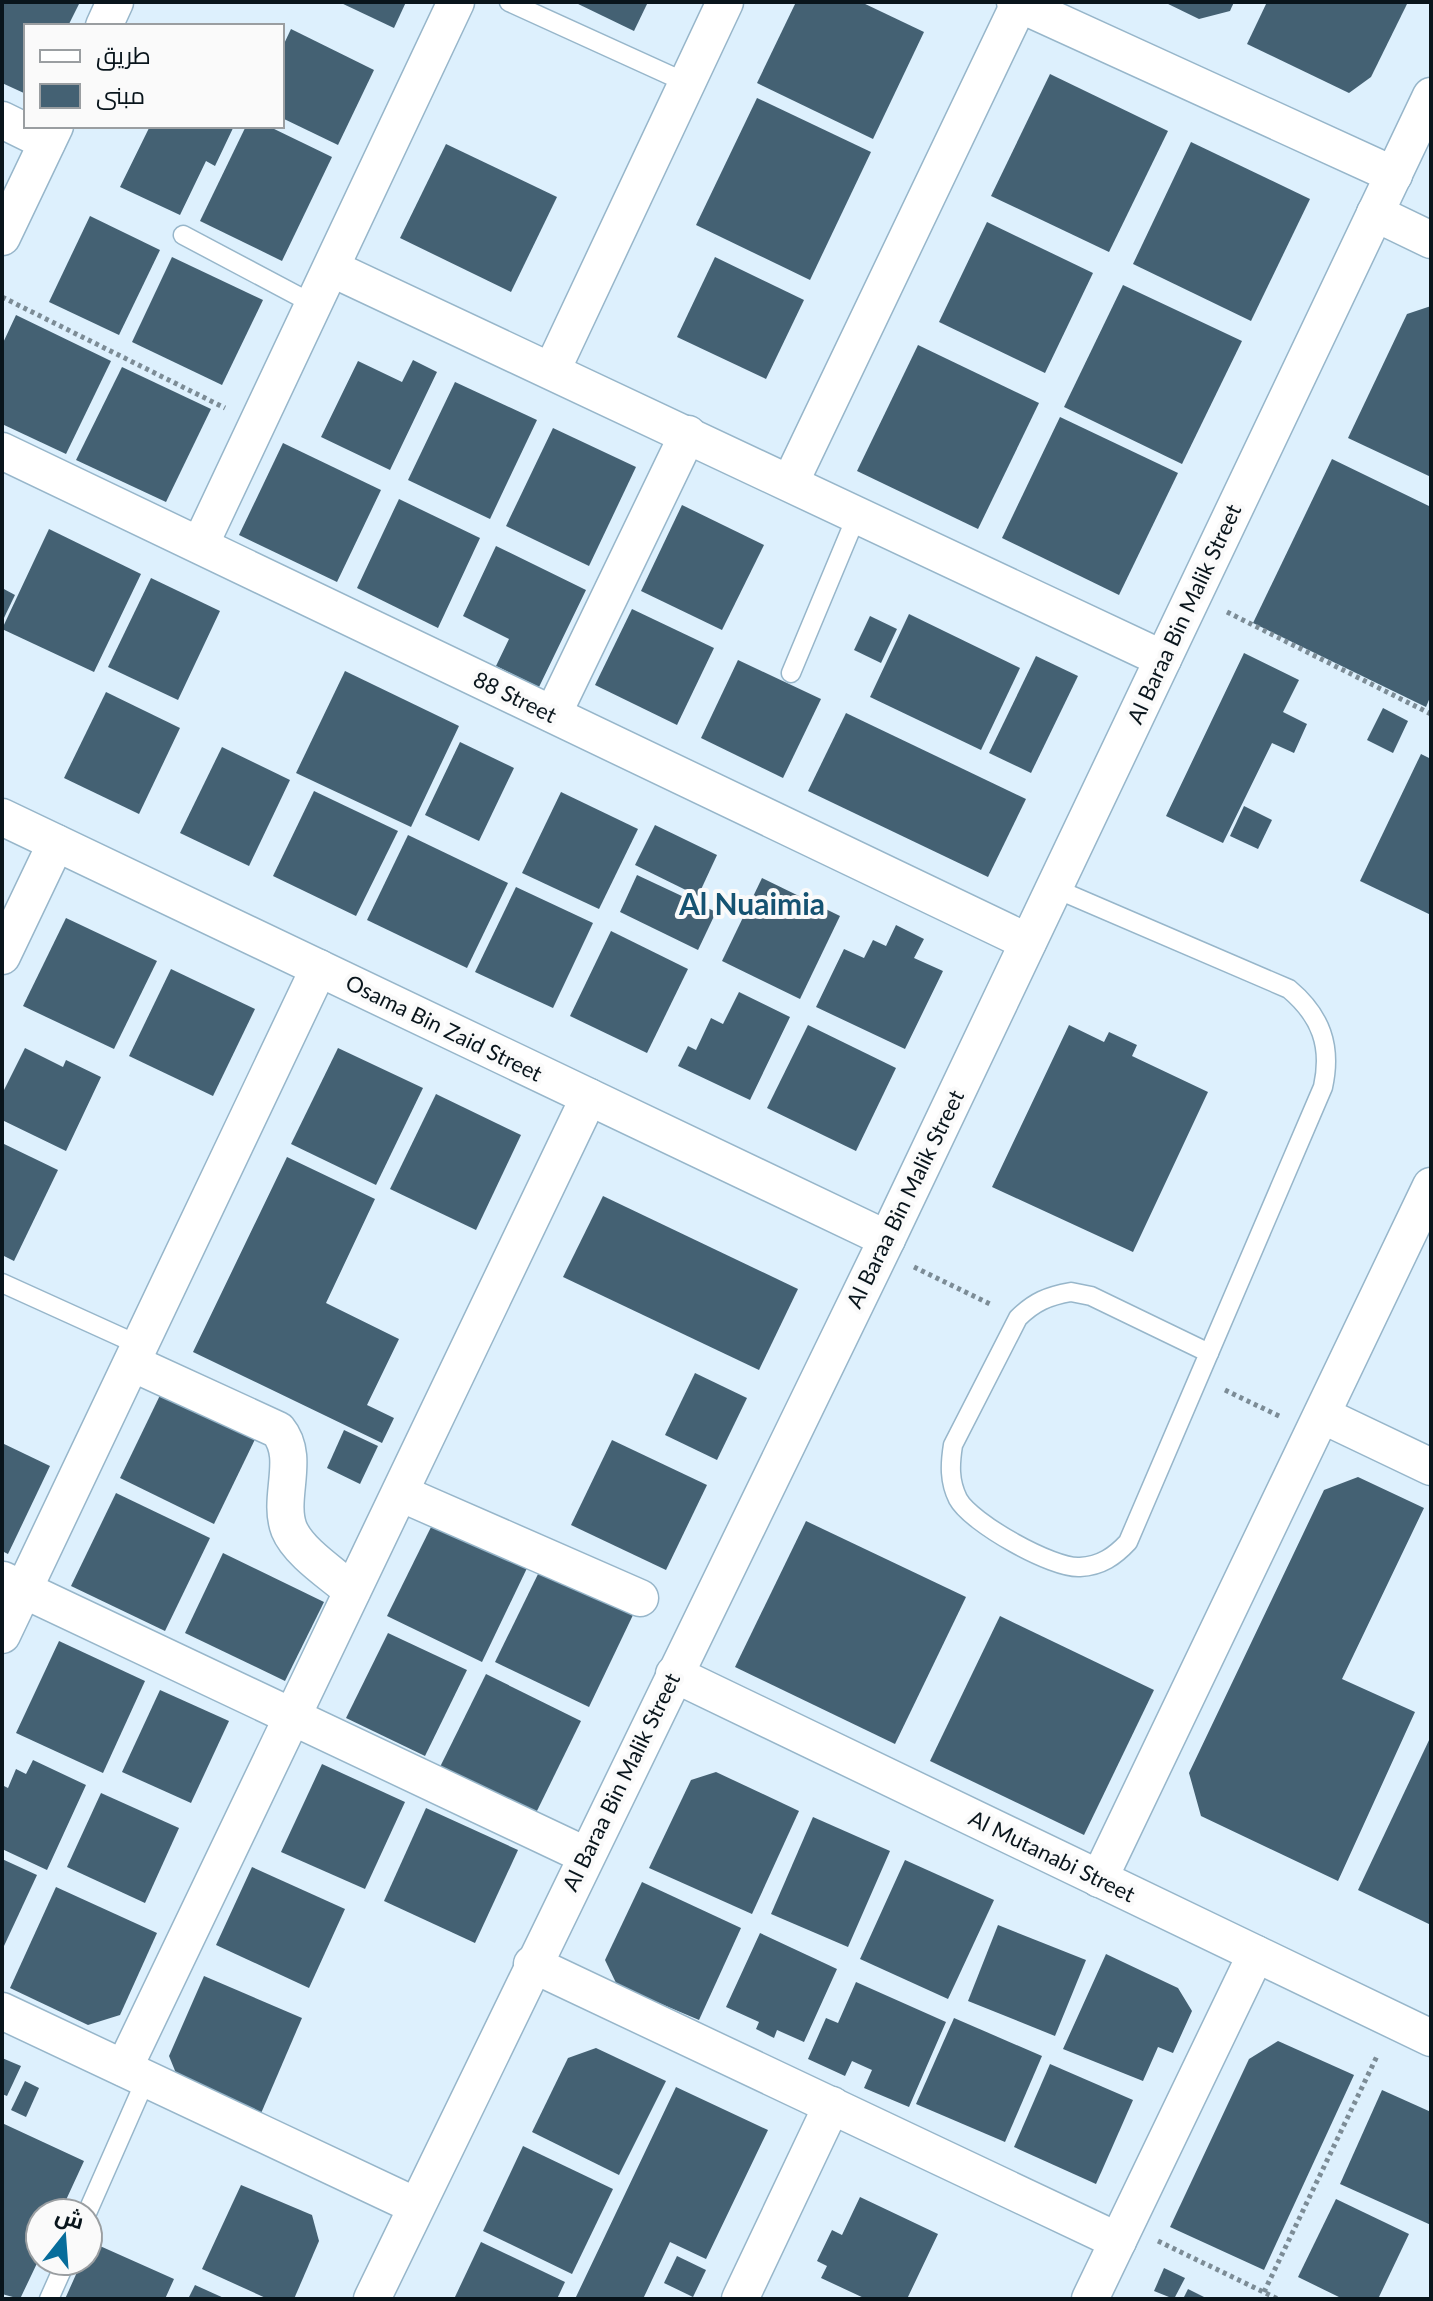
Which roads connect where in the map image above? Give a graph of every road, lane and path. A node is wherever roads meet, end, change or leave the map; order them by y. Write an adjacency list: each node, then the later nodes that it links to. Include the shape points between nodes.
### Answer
1 (115, 2): 6 (street)
2 (456, 2): 18 (street)
3 (509, 2): 7 (lane)
4 (725, 2): 7 (street)
5 (1032, 6): 13 (street); 25 (street)
6 (105, 24)
7 (687, 83): 21 (street)
8 (1431, 96): 13 (street, Al Baraa Bin Malik Street)
9 (2, 120): 10 (street)
10 (24, 126)
11 (30, 128): 12 (street)
12 (51, 134): 16 (street)
13 (1394, 175): 14 (street, Al Baraa Bin Malik Street)
14 (1375, 213): 17 (street); 28 (street, Al Baraa Bin Malik Street)
15 (183, 235): 20 (lane)
16 (2, 237)
17 (1431, 240)
18 (333, 269): 20 (street); 21 (street)
19 (2, 297): 22 (path)
20 (315, 305): 22 (street)
21 (552, 370): 23 (street)
22 (258, 424): 27 (street)
23 (688, 434): 25 (street); 31 (street)
24 (2, 451): 27 (street, 88 Street)
25 (790, 483): 26 (street)
26 (857, 515): 29 (street); 30 (lane)
27 (200, 545): 31 (street, 88 Street)
28 (1193, 596): 29 (street, Al Baraa Bin Malik Street); 32 (path)
29 (1163, 659): 35 (street, Al Baraa Bin Malik Street)
30 (791, 673)
31 (553, 714): 36 (street, 88 Street)
32 (1431, 714)
33 (2, 817): 34 (street, Osama Bin Zaid Street)
34 (56, 843): 37 (street); 38 (street, Osama Bin Zaid Street)
35 (1054, 888): 36 (street, Al Baraa Bin Malik Street); 44 (lane, via 1289,989 1306,1003 1326,1043 1323,1087)
36 (1028, 942): 41 (street, Al Baraa Bin Malik Street)
37 (2, 956)
38 (319, 968): 39 (street, Osama Bin Zaid Street); 45 (street)
39 (589, 1097): 41 (street, Osama Bin Zaid Street); 49 (street)
40 (1431, 1186): 47 (street)
41 (884, 1245): 43 (path); 54 (street, Al Baraa Bin Malik Street)
42 (2, 1283): 45 (lane)
43 (1018, 1318): 44 (lane, via 1032,1304 1071,1292 1091,1296); 46 (lane, via 953,1445 952,1483 972,1516 1061,1565 1099,1564 1128,1542)
44 (1209, 1353): 46 (lane)
45 (136, 1354): 50 (street); 51 (street, via 278,1430 289,1448 289,1527 301,1546)
46 (1199, 1377): 47 (path)
47 (1318, 1425): 48 (street); 57 (street)
48 (1431, 1467)
49 (400, 1493): 51 (street); 52 (street)
50 (13, 1584): 53 (street); 55 (street)
51 (352, 1591): 55 (street)
52 (640, 1598)
53 (2, 1635)
54 (674, 1674): 56 (street, Al Baraa Bin Malik Street); 57 (street, Al Mutanabi Street)
55 (293, 1716): 56 (street); 63 (street)
56 (585, 1855): 59 (street, Al Baraa Bin Malik Street)
57 (1099, 1879): 58 (street, Al Mutanabi Street)
58 (1256, 1954): 61 (street, Al Mutanabi Street); 67 (street)
59 (532, 1964): 64 (street); 66 (street, Al Baraa Bin Malik Street)
60 (2, 2011): 63 (street)
61 (1394, 2021): 62 (street, Al Mutanabi Street); 69 (path)
62 (1431, 2038)
63 (135, 2074): 65 (lane); 66 (street)
64 (832, 2105): 67 (street); 72 (street)
65 (93, 2197)
66 (416, 2206): 71 (street, Al Baraa Bin Malik Street)
67 (1121, 2233): 69 (path); 73 (street)
68 (59, 2277): 70 (lane)
69 (1264, 2292): 74 (path)
70 (49, 2299)
71 (372, 2299)
72 (740, 2299)
73 (1090, 2299)
74 (1278, 2299)

